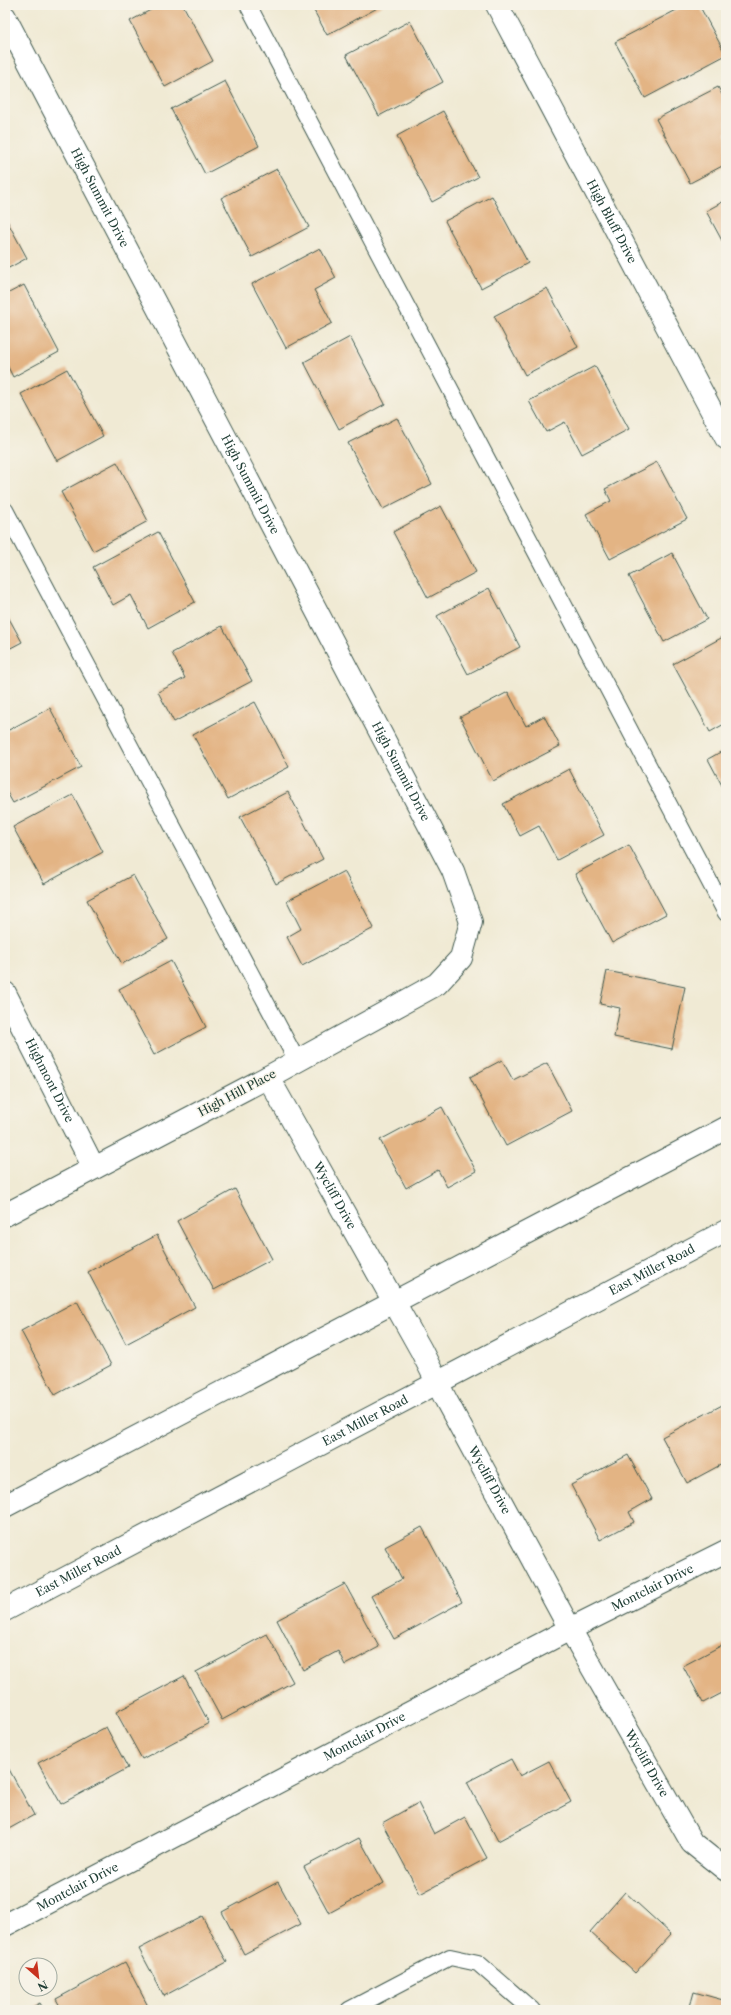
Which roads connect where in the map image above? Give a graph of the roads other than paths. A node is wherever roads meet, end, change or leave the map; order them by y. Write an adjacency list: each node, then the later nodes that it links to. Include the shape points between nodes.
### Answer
1 (248, 5): 6 (lane)
2 (497, 5): 4 (street, High Bluff Drive)
3 (5, 17): 7 (street, High Summit Drive, via 453,871 472,922)
4 (726, 438)
5 (5, 510): 9 (lane)
6 (726, 913)
7 (461, 958): 9 (street, High Hill Place, via 437,984)
8 (5, 994): 12 (street, Highmont Drive)
9 (297, 1061): 10 (street, High Hill Place)
10 (268, 1077): 12 (street, High Hill Place); 15 (street, Wycliff Drive)
11 (726, 1128): 15 (street)
12 (94, 1168): 13 (street, High Hill Place)
13 (5, 1215)
14 (726, 1231): 16 (street, East Miller Road)
15 (393, 1302): 16 (street, Wycliff Drive); 17 (street)
16 (438, 1384): 19 (street, East Miller Road); 20 (street, Wycliff Drive)
17 (5, 1506)
18 (726, 1551): 20 (street, Montclair Drive)
19 (5, 1610)
20 (570, 1629): 21 (street, Wycliff Drive, via 692,1843); 22 (street, Montclair Drive)
21 (726, 1870)
22 (5, 1925)
23 (349, 2010): 24 (lane, via 450,1957 478,1963)
24 (532, 2010)

